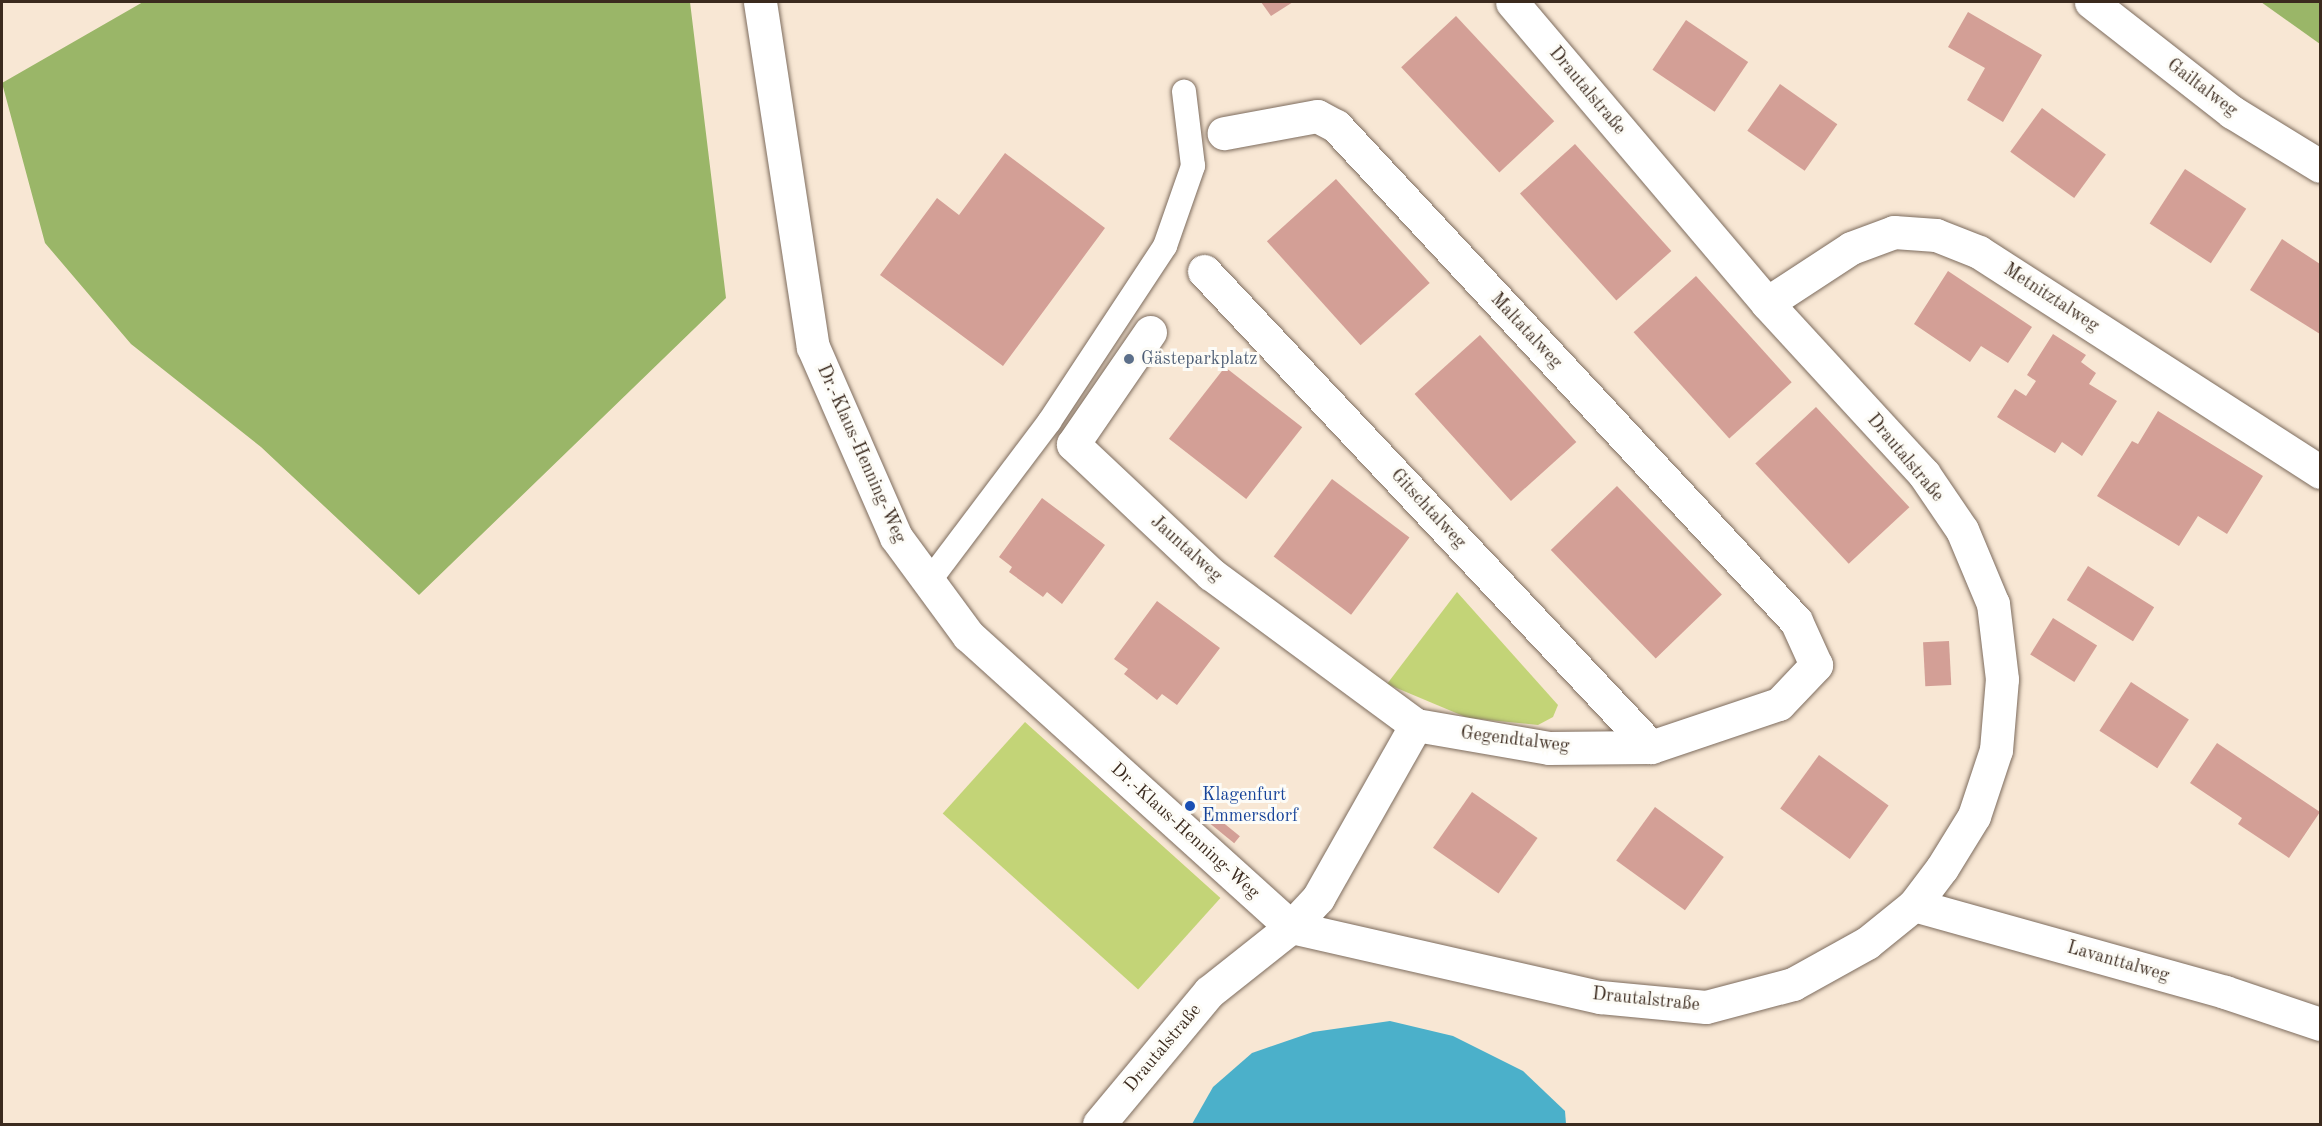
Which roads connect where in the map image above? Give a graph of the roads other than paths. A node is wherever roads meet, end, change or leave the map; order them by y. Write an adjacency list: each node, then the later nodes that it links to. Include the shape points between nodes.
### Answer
1 (760, 2): 11 (street, Dr.-Klaus-Henning-Weg, via 813,347 896,537)
2 (1512, 2): 8 (street, Drautalstraße)
3 (2091, 2): 6 (street, Gailtalweg, via 2232,112)
4 (1184, 92): 11 (lane, via 1193,166 1166,246 1049,423)
5 (1224, 132): 12 (street, Maltatalweg, via 1317,116 1336,126)
6 (2320, 166)
7 (1204, 271): 14 (street, Gitschtalweg)
8 (1767, 303): 10 (street, Metnitztalweg, via 1851,248 1894,232 1936,235 1979,252); 15 (street, Drautalstraße, via 1924,474 1962,530 1993,604 2002,679 1996,750 1974,816)
9 (1150, 332): 13 (street, Jauntalweg, via 1073,444 1211,574)
10 (2320, 472)
11 (927, 584): 16 (street, Dr.-Klaus-Henning-Weg, via 968,635)
12 (1796, 621): 14 (street, Gegendtalweg, via 1816,665 1779,704)
13 (1416, 725): 14 (street, Gegendtalweg, via 1549,748); 16 (street, via 1318,898)
14 (1652, 747)
15 (1914, 905): 16 (street, Drautalstraße, via 1867,943 1793,984 1706,1007 1600,997); 17 (street, Lavanttalweg, via 2225,992)
16 (1291, 927): 18 (street, Drautalstraße, via 1209,992)
17 (2320, 1024)
18 (1100, 1125)

